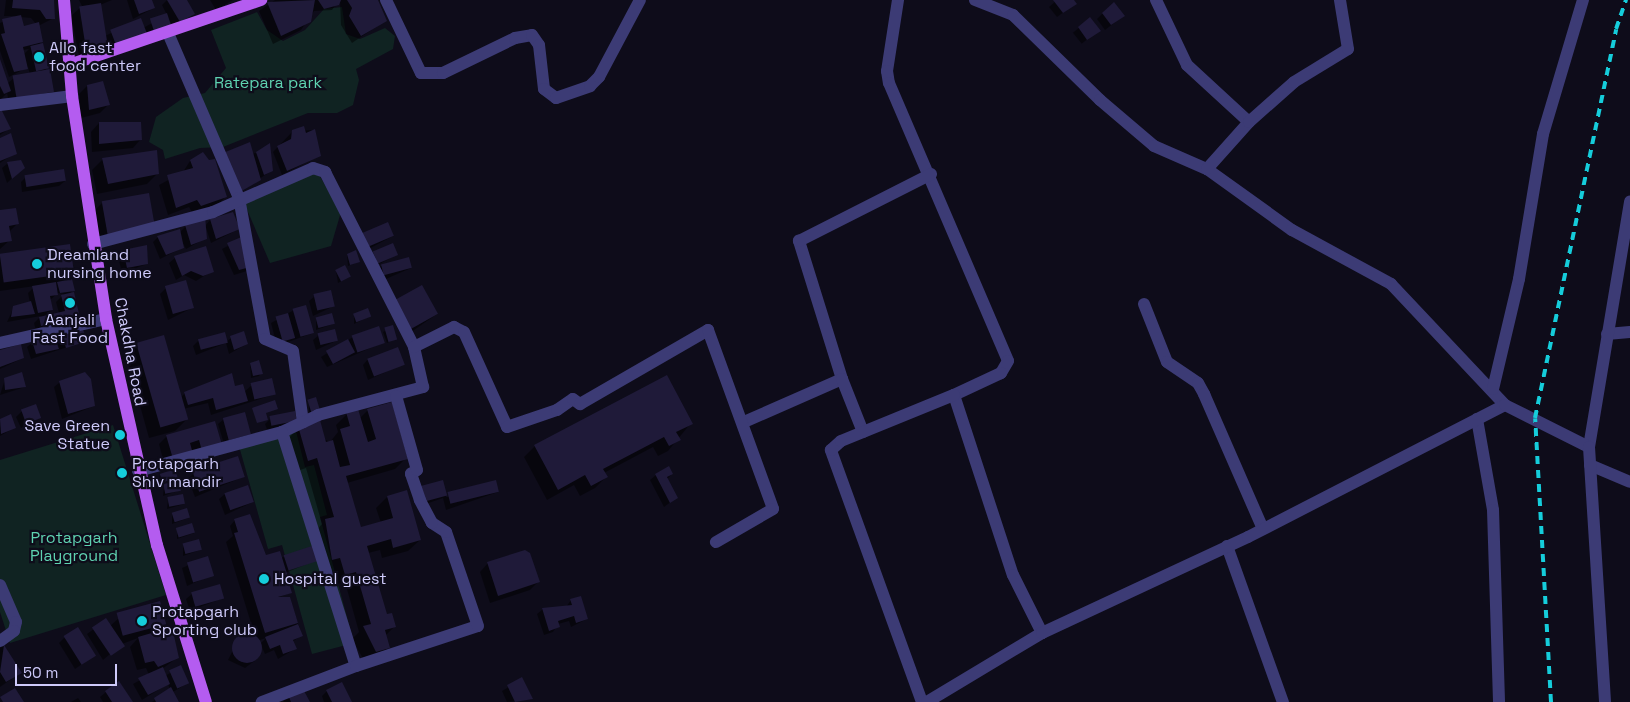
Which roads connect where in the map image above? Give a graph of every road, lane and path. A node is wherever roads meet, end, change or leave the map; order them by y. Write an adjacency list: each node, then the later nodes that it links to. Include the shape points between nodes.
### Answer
1 (64, 0): 11 (main road, Chakdha Road)
2 (261, 0): 10 (main road)
3 (386, 0): 4 (street, via 421,73 443,73 516,38 532,35 539,45 544,89 556,98 590,86 598,77)
4 (640, 0)
5 (898, 0): 16 (street, via 887,71)
6 (975, 0): 15 (street, via 1013,15 1100,100 1154,146)
7 (1156, 0): 14 (street, via 1187,65)
8 (1340, 0): 14 (street, via 1348,49 1294,82)
9 (1583, 0): 27 (street, via 1543,134 1519,280)
10 (168, 33): 11 (main road); 17 (street)
11 (69, 65): 12 (main road, Chakdha Road)
12 (72, 96): 13 (street); 19 (main road, Chakdha Road)
13 (0, 105)
14 (1249, 122): 15 (street)
15 (1207, 169): 27 (street, via 1288,227 1391,284)
16 (931, 174): 26 (street, via 799,241); 28 (street, via 1008,361 1001,373)
17 (239, 198): 19 (street, via 202,216); 25 (street, via 313,168 325,172); 32 (street, via 265,339 293,351)
18 (1630, 201): 23 (street)
19 (93, 244): 21 (main road, Chakdha Road)
20 (1144, 304): 40 (street, via 1167,362 1198,383 1204,394)
21 (106, 319): 24 (street); 38 (main road, Chakdha Road)
22 (1630, 332): 23 (street)
23 (1607, 334): 36 (street)
24 (0, 343)
25 (414, 347): 29 (street, via 423,387); 33 (street, via 454,327 464,332 507,427 557,410 572,399 580,404 708,330)
26 (842, 379): 33 (street); 35 (street)
27 (1493, 389): 30 (street)
28 (954, 395): 35 (street); 44 (street, via 1013,575)
29 (396, 396): 32 (street); 46 (street, via 417,470 411,474 420,500 432,523 446,532 478,626)
30 (1505, 405): 31 (street); 36 (street)
31 (1478, 419): 40 (street); 52 (street, via 1493,510)
32 (303, 422): 34 (street)
33 (744, 422): 41 (street, via 773,509)
34 (282, 432): 38 (street); 46 (street)
35 (863, 432): 49 (street, via 835,444 832,458)
36 (1589, 447): 37 (street)
37 (1590, 465): 39 (street); 53 (street, via 1597,635)
38 (138, 470): 47 (main road, Chakdha Road, via 175,613)
39 (1630, 482)
40 (1263, 529): 42 (street)
41 (716, 542)
42 (1226, 546): 44 (street); 51 (street)
43 (0, 585): 45 (street, via 16,622 14,631)
44 (1042, 633): 50 (street)
45 (0, 641)
46 (356, 666): 48 (street)
47 (206, 702)
48 (262, 702)
49 (922, 702)
50 (928, 702)
51 (1283, 702)
52 (1499, 702)
53 (1605, 702)

